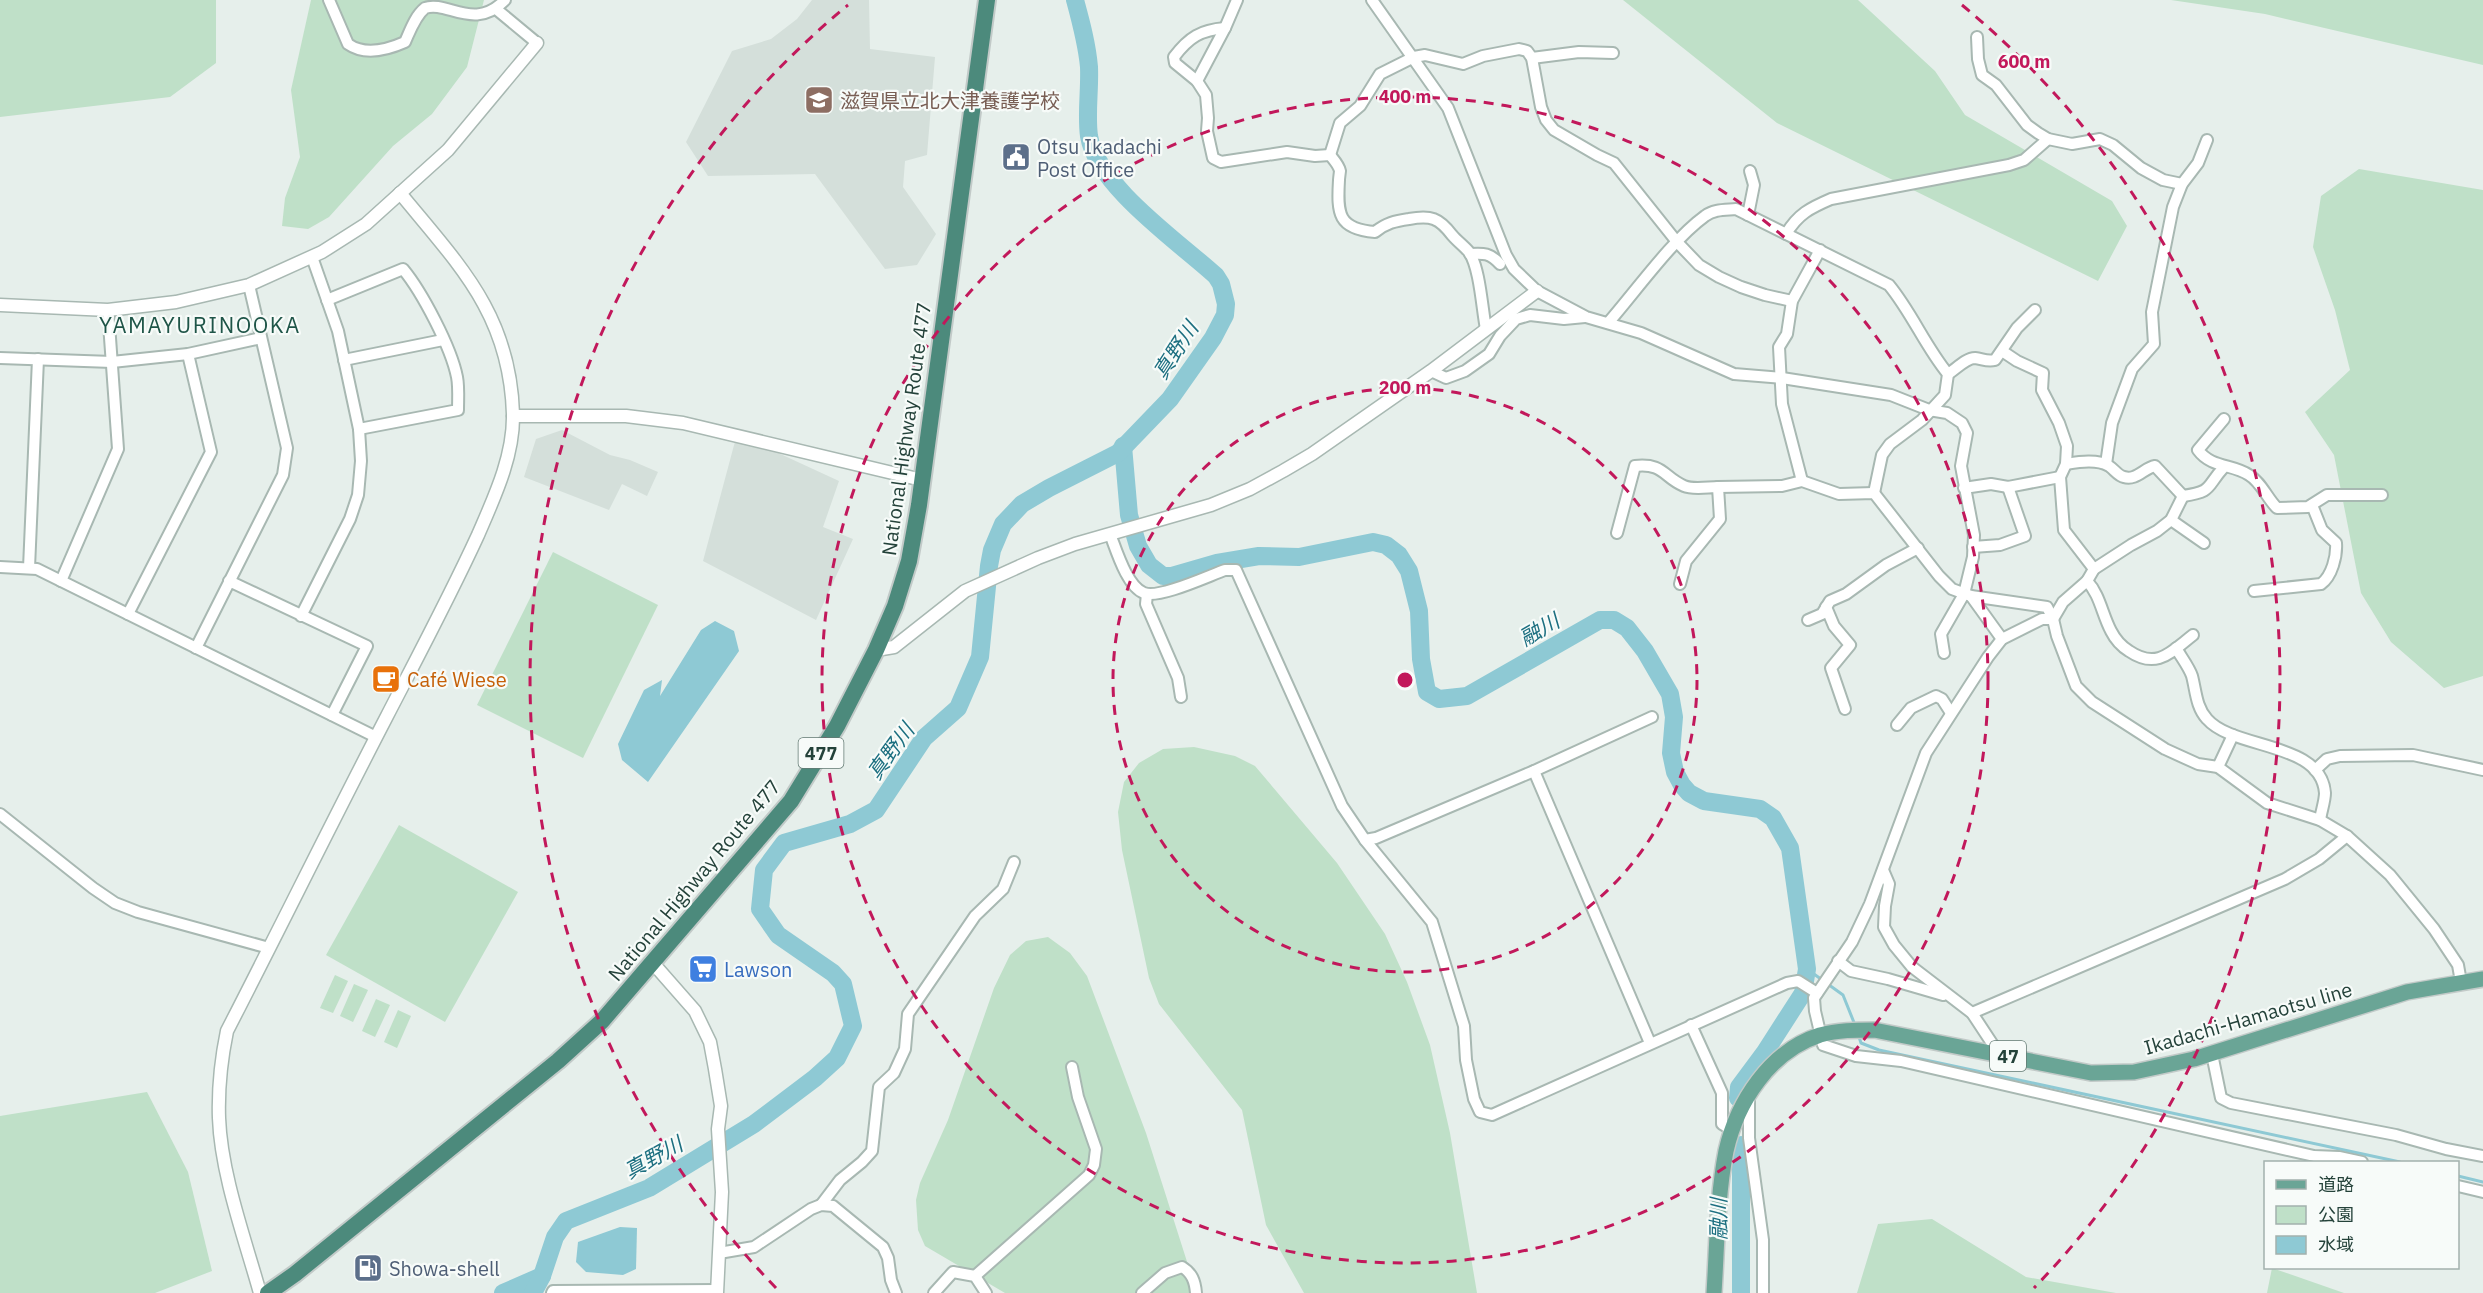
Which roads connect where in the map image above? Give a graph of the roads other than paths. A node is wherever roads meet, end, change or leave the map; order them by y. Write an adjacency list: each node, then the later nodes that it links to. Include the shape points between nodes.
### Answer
1 (328, 0): 6 (street, via 348,44 362,51 405,42 417,17 425,8 437,4 474,14)
2 (505, 0): 6 (street)
3 (987, 0): 56 (highway, National Highway Route 477 / 477)
4 (1237, 0): 7 (street)
5 (1372, 0): 11 (street)
6 (496, 9): 9 (street)
7 (1226, 28): 13 (street); 13 (street, via 1207,29 1174,57 1175,63)
8 (1977, 37): 14 (street, via 1982,75 1996,85 2027,125)
9 (537, 43): 19 (street, via 448,150)
10 (1614, 53): 12 (street, via 1579,52)
11 (1414, 57): 12 (street, via 1425,55 1463,64 1519,49); 16 (street, via 1380,74 1360,106 1340,123); 28 (street, via 1448,108 1506,255 1514,269)
12 (1532, 58): 22 (street, via 1546,120 1554,130 1614,163)
13 (1197, 81): 16 (street, via 1206,95 1213,158 1221,162 1287,152)
14 (2048, 139): 18 (street, via 2072,144 2100,139 2141,168 2163,180); 21 (street, via 2024,160 2009,165 1831,199 1795,219)
15 (2207, 140): 18 (street, via 2198,163)
16 (1329, 155): 24 (street, via 1340,171 1339,209 1342,221 1349,226 1375,232 1385,223 1434,218 1447,225)
17 (1750, 171): 20 (street, via 1754,185)
18 (2182, 184): 53 (street, via 2173,207 2152,312 2154,344 2132,369 2112,423)
19 (400, 194): 25 (street, via 366,224); 49 (street, via 466,274 487,306 502,341)
20 (1748, 215): 21 (street); 22 (street, via 1736,209 1706,215)
21 (1786, 234): 23 (street)
22 (1677, 242): 30 (street, via 1719,277 1765,296); 35 (street)
23 (1820, 250): 30 (street); 46 (street, via 1889,285)
24 (1470, 254): 26 (street, via 1485,253); 36 (street)
25 (312, 257): 27 (street); 29 (street)
26 (1500, 264)
27 (249, 285): 32 (street, via 176,302); 37 (street)
28 (1537, 291): 34 (street); 36 (street)
29 (327, 300): 38 (street, via 403,269 416,284); 43 (street)
30 (1792, 301): 47 (street, via 1787,334 1779,347)
31 (0, 306): 32 (street)
32 (108, 310): 44 (street)
33 (2035, 310): 39 (street)
34 (1586, 317): 35 (street); 45 (street, via 1523,317 1500,336 1490,354 1465,371 1446,378)
35 (1608, 323): 47 (street, via 1641,333 1734,374)
36 (1486, 329): 45 (street)
37 (261, 338): 40 (street); 75 (street, via 286,462 283,476)
38 (443, 340): 43 (street); 51 (street, via 457,377 458,410)
39 (2002, 351): 46 (street, via 1995,360 1974,358); 52 (street, via 2043,373 2042,390 2067,446)
40 (188, 354): 44 (street); 82 (street, via 210,452)
41 (0, 358): 42 (street)
42 (38, 359): 44 (street); 72 (street)
43 (344, 360): 51 (street)
44 (112, 362): 74 (street, via 118,448)
45 (1431, 370): 67 (street, via 1312,454 1250,489 1211,505)
46 (1948, 374): 48 (street, via 1945,395)
47 (1782, 378): 48 (street, via 1891,394); 57 (street, via 1782,404)
48 (1929, 410): 60 (street, via 1947,413 1962,423 1967,433 1961,466); 61 (street, via 1882,455)
49 (513, 416): 56 (street, via 626,416 683,423); 99 (street, via 498,489 461,572)
50 (2224, 419): 54 (street, via 2198,450)
51 (359, 429): 83 (street, via 358,495)
52 (2066, 464): 53 (street); 55 (street)
53 (2106, 464): 63 (street, via 2124,477 2135,477 2155,466)
54 (2224, 467): 63 (street, via 2210,489); 64 (street, via 2249,474 2277,508 2295,509)
55 (2060, 477): 59 (street); 73 (street, via 2064,530)
56 (922, 480): 90 (highway, National Highway Route 477 / 477, via 909,561)
57 (1802, 481): 58 (street, via 1782,486); 61 (street, via 1839,494)
58 (1718, 487): 66 (street, via 1683,486 1656,467 1635,465); 77 (street, via 1720,519 1686,561)
59 (2008, 487): 60 (street, via 1991,484); 69 (street, via 2025,536 2000,545)
60 (1964, 488): 69 (street)
61 (1874, 493): 70 (street)
62 (2382, 495): 64 (street, via 2327,495)
63 (2183, 496): 65 (street)
64 (2312, 504): 78 (street, via 2322,530 2336,543 2328,579 2321,584)
65 (2171, 520): 68 (street); 73 (street)
66 (1617, 533)
67 (1110, 534): 79 (street, via 1132,583); 90 (street, via 1038,558 965,591 894,646)
68 (2204, 543)
69 (1973, 547): 80 (street)
70 (1918, 548): 80 (street, via 1952,589); 81 (street)
71 (0, 567): 72 (street)
72 (29, 568): 74 (street)
73 (2094, 569): 76 (street)
74 (61, 581): 82 (street)
75 (230, 581): 83 (street); 88 (street)
76 (2087, 581): 84 (street, via 2063,602); 89 (street, via 2095,589 2120,645 2148,660 2163,658)
77 (1680, 584)
78 (2254, 591)
79 (1147, 594): 92 (street, via 1146,604 1178,678); 107 (street, via 1236,570 1342,806)
80 (1968, 595): 84 (street, via 2047,607); 87 (street); 91 (street, via 1941,634)
81 (1826, 607): 85 (street, via 1822,614); 93 (street, via 1834,626 1850,645 1831,668)
82 (128, 614): 88 (street)
83 (301, 616): 95 (street, via 367,646)
84 (2053, 619): 87 (street, via 2042,619); 100 (street, via 2076,686 2092,702 2165,749 2198,764)
85 (1808, 620)
86 (2193, 635): 89 (street)
87 (2002, 639): 94 (street)
88 (196, 648): 95 (street)
89 (2176, 648): 98 (street, via 2192,675 2198,704 2206,719)
90 (876, 650): 112 (highway, National Highway Route 477 / 477, via 837,726 791,801)
91 (1944, 653)
92 (1181, 696)
93 (1845, 709)
94 (1951, 713): 97 (street, via 1936,696 1911,708); 109 (street, via 1926,753)
95 (332, 715): 99 (street)
96 (1652, 717): 103 (street)
97 (1897, 725)
98 (2233, 735): 100 (street); 101 (street, via 2276,748)
99 (376, 737): 110 (street)
100 (2218, 767): 105 (street, via 2267,802)
101 (2315, 770): 102 (street, via 2327,759 2340,756 2413,754); 105 (street, via 2325,794)
102 (2483, 770)
103 (1534, 771): 107 (street); 120 (street)
104 (0, 814): 110 (street, via 115,903)
105 (2320, 820): 106 (street)
106 (2347, 836): 114 (street, via 2390,875 2434,928 2458,965); 117 (street, via 2319,859 2284,879)
107 (1365, 840): 120 (street, via 1432,922 1464,1026 1466,1060 1480,1112 1492,1115)
108 (1014, 862): 130 (street, via 1003,889 975,916 908,1014 905,1049 894,1073 879,1087 872,1151 840,1180)
109 (1883, 870): 111 (street, via 1870,904); 116 (street, via 1889,884 1884,927 1893,945 1912,967)
110 (269, 948): 134 (street, via 227,1031 220,1070 223,1158)
111 (1838, 961): 115 (street); 116 (street, via 1851,971)
112 (652, 962): 131 (street, via 695,1011 707,1034 721,1106); 135 (highway, National Highway Route 477 / 477, via 602,1021 558,1061)
113 (2483, 979): 114 (main road, Ikadachi-Hamaotsu line / 47)
114 (2461, 982): 122 (main road, Ikadachi-Hamaotsu line / 47, via 2407,992)
115 (1817, 993): 118 (street, via 1798,981 1787,983); 119 (street, via 1814,998)
116 (1950, 996): 117 (street)
117 (1972, 1013): 121 (street)
118 (1691, 1025): 120 (street); 125 (street, via 1722,1093 1722,1124)
119 (1820, 1035): 121 (main road, Ikadachi-Hamaotsu line / 47, via 1874,1030); 124 (main road, Ikadachi-Hamaotsu line / 47, via 1793,1047 1766,1071); 127 (street, via 1823,1045 1856,1056 1900,1061 2314,1156)
120 (1650, 1043)
121 (2000, 1054): 122 (main road, Ikadachi-Hamaotsu line / 47, via 2114,1074 2161,1068)
122 (2212, 1054): 126 (street, via 2222,1098 2230,1103)
123 (1072, 1067): 132 (street, via 1096,1149 1095,1165 1089,1175)
124 (1749, 1095): 125 (main road, Ikadachi-Hamaotsu line / 47); 143 (street, via 1749,1138 1763,1240)
125 (1732, 1130): 142 (main road, Ikadachi-Hamaotsu line / 47, via 1722,1182)
126 (2483, 1156)
127 (2357, 1161)
128 (2459, 1186): 129 (street)
129 (2483, 1192)
130 (821, 1205): 131 (street, via 754,1246); 137 (street, via 833,1206 883,1247)
131 (719, 1253): 133 (street)
132 (975, 1276): 138 (street, via 953,1272); 139 (street)
133 (717, 1291): 136 (street)
134 (260, 1293)
135 (268, 1293)
136 (552, 1293)
137 (896, 1293)
138 (934, 1293)
139 (986, 1293)
140 (1142, 1293): 141 (street, via 1165,1273 1182,1267 1190,1272)
141 (1196, 1293)
142 (1713, 1293)
143 (1763, 1293)

